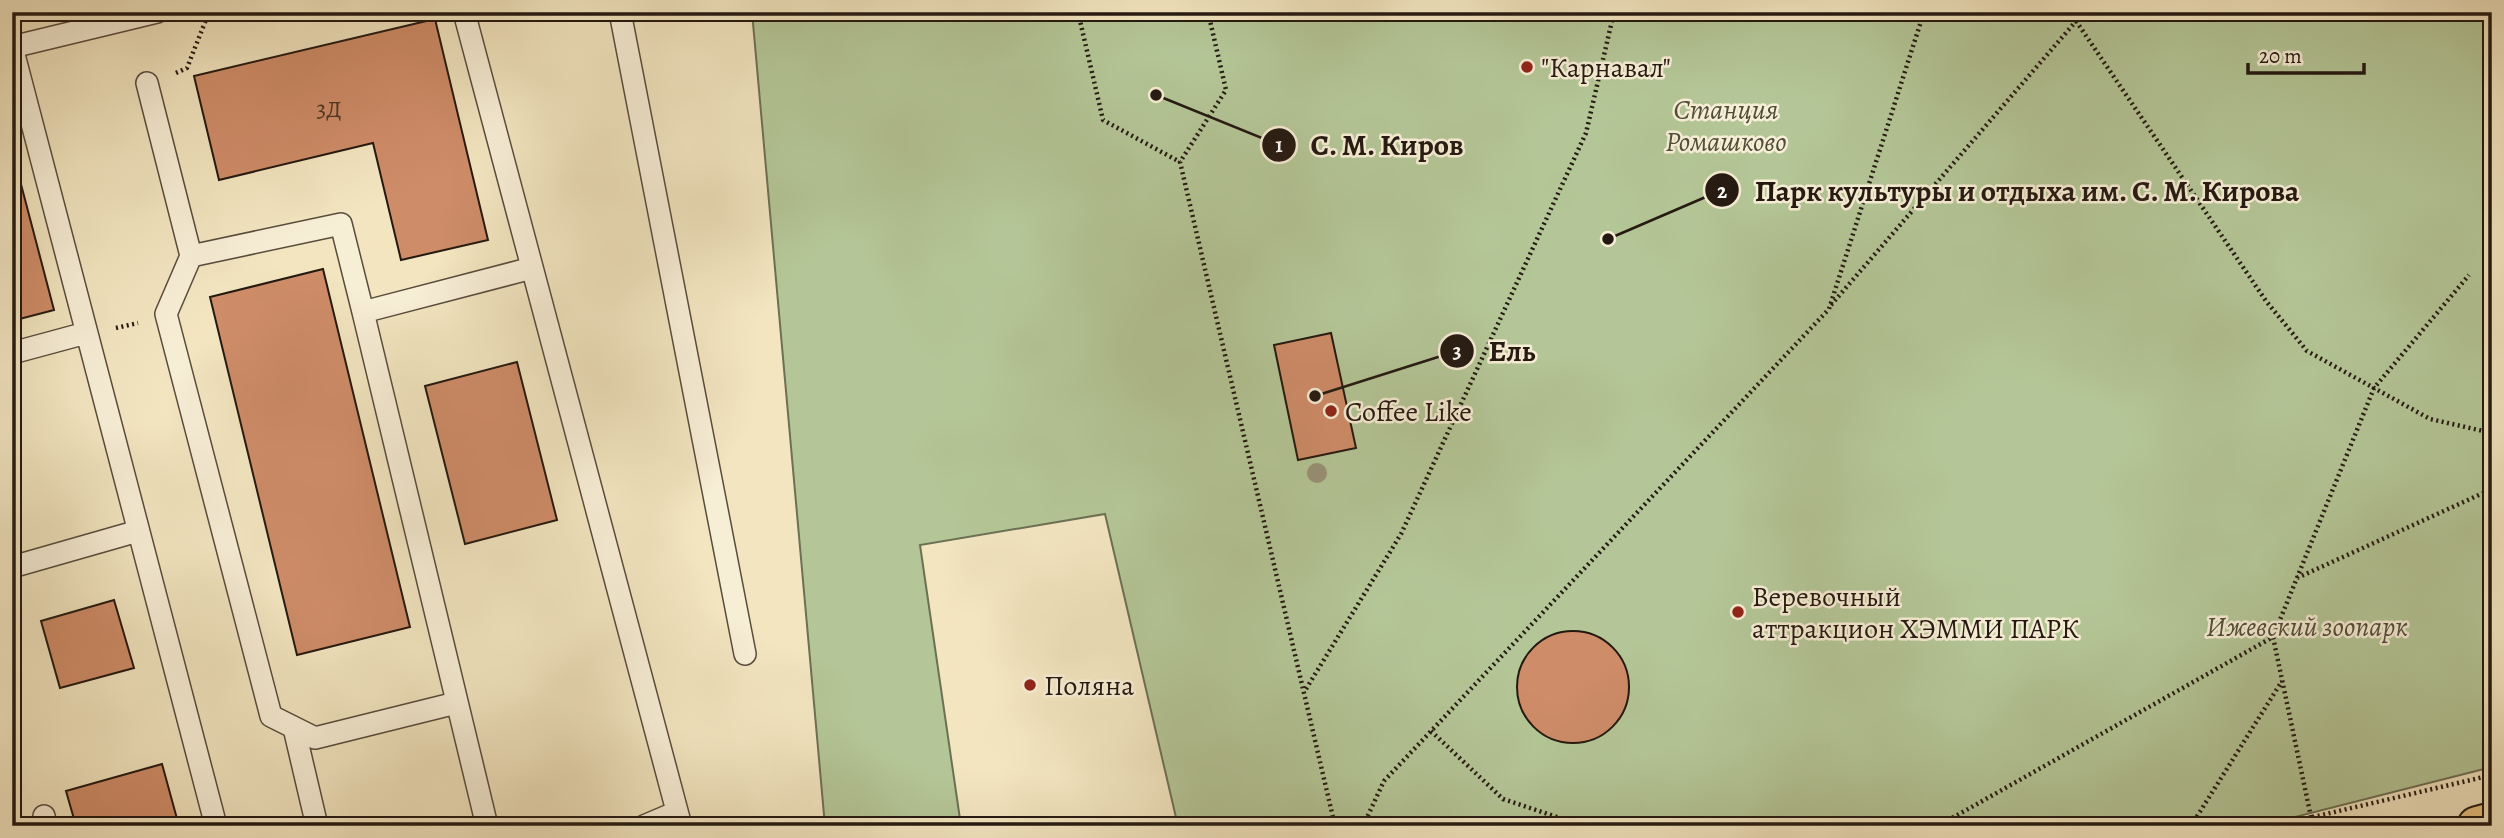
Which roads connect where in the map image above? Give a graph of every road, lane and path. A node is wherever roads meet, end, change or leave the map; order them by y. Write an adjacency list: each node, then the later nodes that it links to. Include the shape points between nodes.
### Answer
1 (158, 12): 11 (lane)
2 (209, 12): 12 (path, via 187,68)
3 (464, 12): 15 (lane)
4 (620, 12): 29 (lane)
5 (1078, 12): 13 (path, via 1102,120)
6 (1208, 12): 13 (path, via 1226,90)
7 (1614, 12): 31 (path, via 1586,133 1401,534)
8 (1924, 12): 17 (path)
9 (2084, 12): 10 (path)
10 (2076, 21): 17 (path); 22 (path, via 2307,351)
11 (12, 47): 20 (lane)
12 (147, 83): 14 (lane)
13 (1180, 162): 31 (path)
14 (191, 256): 18 (lane, via 341,224); 19 (lane)
15 (532, 268): 18 (lane); 37 (lane)
16 (2469, 275): 22 (path)
17 (1829, 309): 34 (path)
18 (363, 312): 32 (lane)
19 (166, 318): 20 (path); 33 (lane, via 271,716)
20 (86, 334): 21 (lane); 25 (lane)
21 (12, 353)
22 (2374, 388): 23 (path, via 2430,419); 27 (path)
23 (2492, 433)
24 (2492, 489): 27 (path)
25 (138, 531): 26 (lane); 39 (lane)
26 (12, 566)
27 (2296, 579): 28 (path)
28 (2273, 638): 30 (path); 46 (path, via 1954,817)
29 (745, 654)
30 (2282, 680): 36 (path); 47 (path)
31 (1306, 690): 43 (path)
32 (456, 704): 33 (lane, via 315,738); 41 (lane)
33 (294, 728): 40 (lane)
34 (1431, 731): 44 (path, via 1384,781); 45 (path, via 1503,799)
35 (2492, 775): 36 (path)
36 (2312, 817): 48 (path)
37 (679, 819): 42 (lane)
38 (2492, 822): 49 (main road)
39 (216, 826)
40 (317, 826)
41 (487, 826)
42 (644, 826)
43 (1335, 826)
44 (1363, 826)
45 (1584, 826)
46 (1926, 826)
47 (2191, 826)
48 (2275, 826)
49 (2477, 826)

